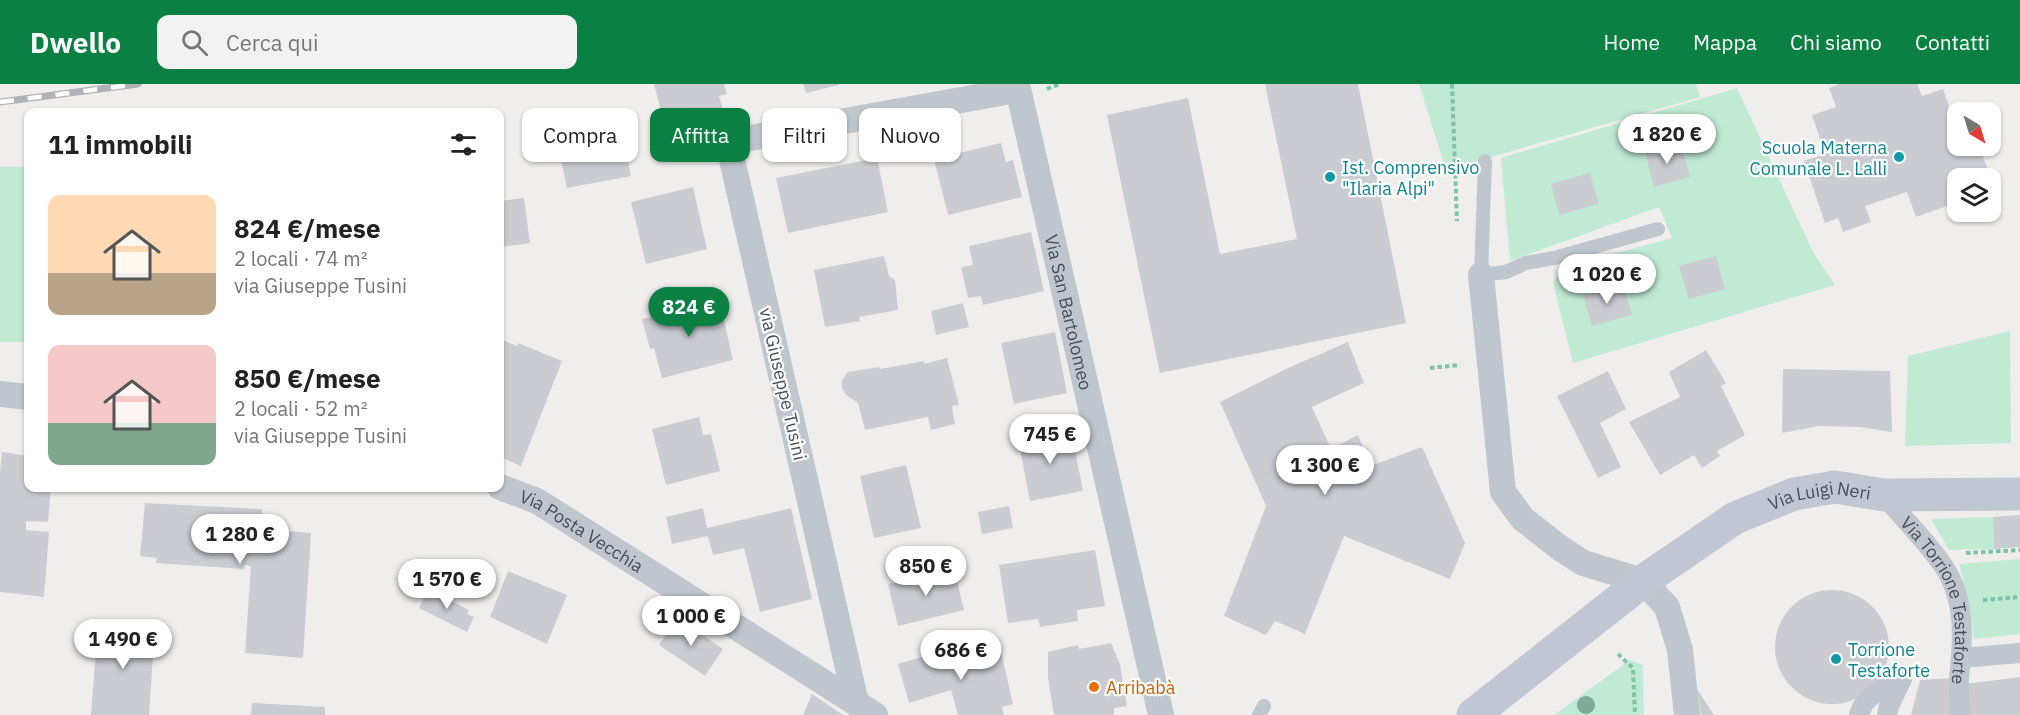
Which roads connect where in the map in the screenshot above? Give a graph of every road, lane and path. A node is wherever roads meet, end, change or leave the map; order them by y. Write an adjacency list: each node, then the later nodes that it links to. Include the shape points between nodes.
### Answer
1 (1017, 87): 20 (street, via Giuseppe Tusini, via 728,142); 21 (street, Via San Bartolomeo)
2 (1485, 161): 4 (lane)
3 (1658, 229): 4 (lane, via 1526,263 1506,272)
4 (1481, 275): 14 (street, via 1503,492 1523,519 1583,563)
5 (1470, 363): 6 (path)
6 (1430, 368)
7 (0, 394): 8 (street)
8 (24, 397)
9 (504, 489): 20 (street, Via Posta Vecchia, via 537,501)
10 (2020, 494): 11 (main road, Via Luigi Neri)
11 (1884, 495): 13 (street, Via Torrione Testaforte); 14 (main road, Via Luigi Neri, via 1835,487 1794,494 1735,518)
12 (2020, 550): 13 (path)
13 (1936, 555): 16 (street, Via Torrione Testaforte)
14 (1643, 581): 22 (main road, Via Luigi Neri); 24 (street, via 1667,607 1680,650)
15 (2020, 597): 16 (path)
16 (1959, 602): 19 (street, Via Torrione Testaforte)
17 (2020, 653): 19 (street)
18 (1618, 654): 23 (path, via 1633,668)
19 (1962, 658): 27 (street, Via Torrione Testaforte)
20 (865, 709)
21 (1161, 715)
22 (1473, 715)
23 (1635, 715)
24 (1687, 715)
25 (1859, 715): 26 (street, via 1864,701 1872,694 1902,679)
26 (1887, 715)
27 (1960, 715)

